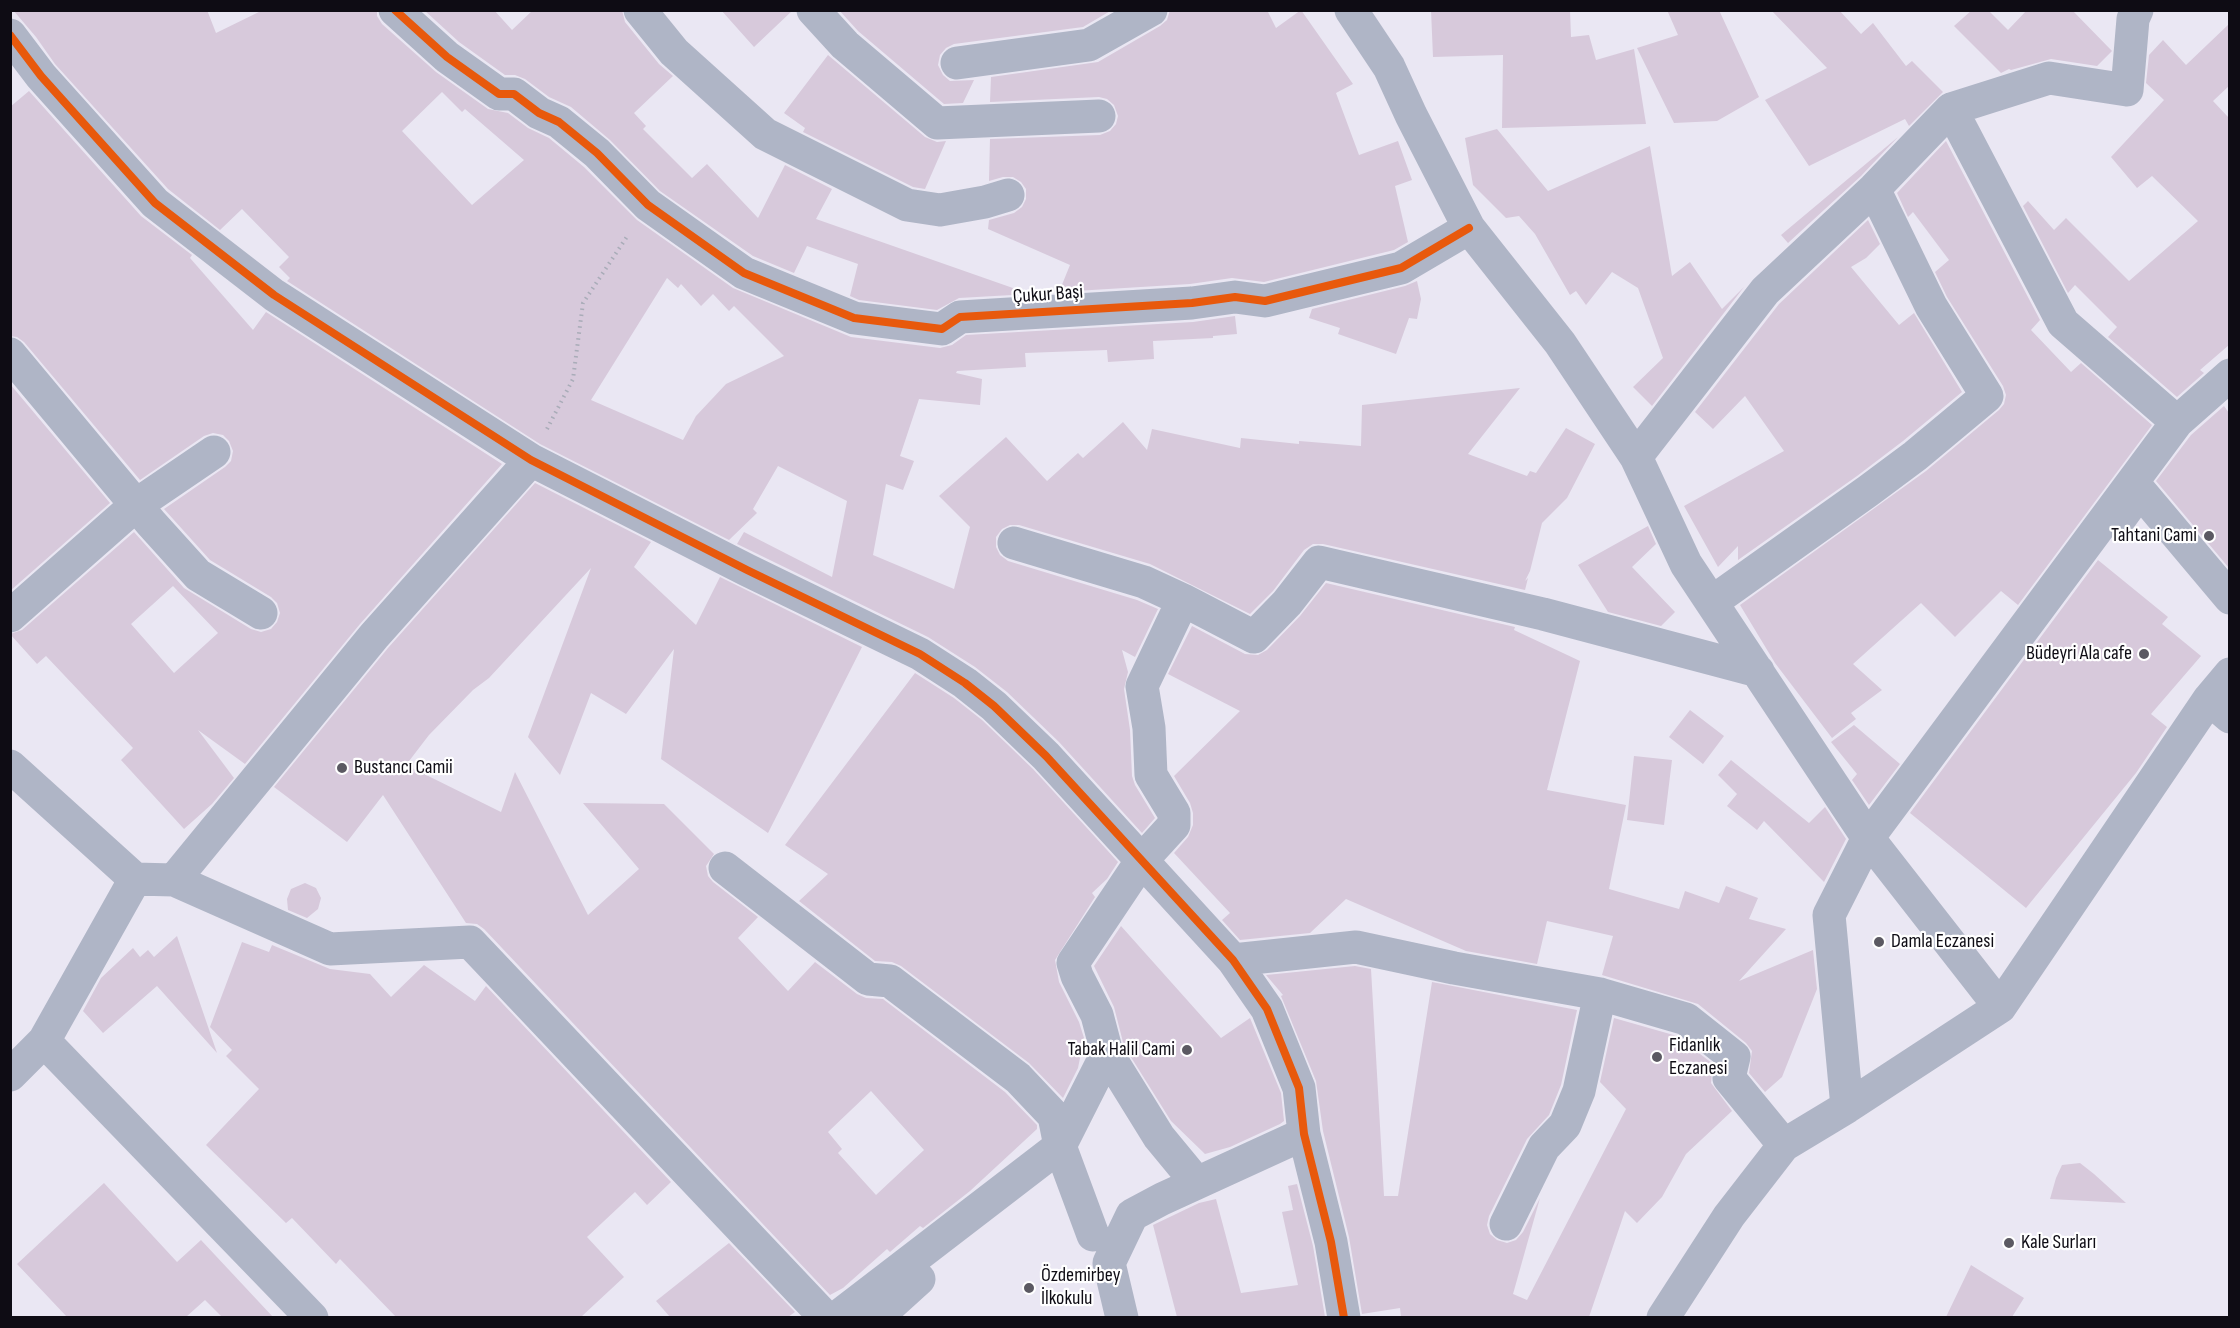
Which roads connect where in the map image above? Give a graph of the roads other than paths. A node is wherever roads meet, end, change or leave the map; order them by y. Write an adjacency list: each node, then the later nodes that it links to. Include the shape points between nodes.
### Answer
1 (394, 10): 13 (street, Çukur Başi, via 447,57 499,94 514,94 538,113 560,122 648,204 744,273 854,318 942,329 960,317 1235,297 1265,301 1401,268)
2 (640, 10): 12 (street, via 674,52 765,134 907,205 940,210)
3 (813, 10): 10 (street, via 845,45 937,123)
4 (1151, 10): 8 (street, via 1089,45)
5 (1351, 10): 13 (street, via 1389,68)
6 (2137, 10): 9 (street, via 2127,90 2049,78)
7 (10, 34): 19 (street, via 41,76 155,203 274,295)
8 (957, 63)
9 (1951, 109): 11 (street); 16 (street, via 2063,323)
10 (1099, 116)
11 (1874, 189): 18 (street, via 1765,291); 25 (street, via 1931,306 1987,396 1915,456)
12 (1008, 195)
13 (1469, 228): 18 (street, via 1560,343)
14 (10, 354): 20 (street)
15 (2229, 375): 16 (street)
16 (2177, 422): 31 (street)
17 (214, 452): 20 (street)
18 (1636, 457): 25 (street, via 1686,564)
19 (531, 460): 32 (street, via 920,654 965,683 1046,756); 35 (street, via 374,636)
20 (136, 506): 26 (street, via 198,575); 27 (street)
21 (2117, 522): 23 (street, via 2140,491)
22 (1014, 543): 24 (street, via 1144,582)
23 (2229, 598)
24 (1183, 600): 28 (street, via 1254,637 1319,562 1543,614); 32 (street, via 1142,686 1151,775 1174,813 1174,825)
25 (1712, 602): 28 (street)
26 (261, 613)
27 (10, 616)
28 (1758, 671): 31 (street)
29 (2223, 697): 38 (street)
30 (10, 766): 34 (street)
31 (1868, 838): 38 (street); 42 (street, via 1829,915)
32 (1142, 860): 36 (street); 40 (street, via 1073,963 1097,1015)
33 (725, 868): 45 (street, via 868,980 890,981 1018,1078 1054,1116)
34 (135, 879): 35 (street); 39 (street)
35 (174, 880): 50 (street, via 330,949 470,942)
36 (1233, 960): 37 (street, via 1356,947); 43 (street, via 1267,1009 1299,1088)
37 (1600, 994): 44 (street, via 1686,1019 1734,1057 1729,1078); 47 (street, via 1579,1091 1565,1125 1544,1148)
38 (2000, 1006): 42 (street)
39 (44, 1041): 41 (street); 49 (street)
40 (1107, 1053): 45 (street); 46 (street, via 1159,1137)
41 (10, 1075)
42 (1847, 1107): 44 (street)
43 (1304, 1134): 46 (street); 54 (street, via 1331,1242)
44 (1784, 1145): 55 (street, via 1729,1216)
45 (1060, 1146): 48 (street); 51 (street); 52 (street, via 1008,1200)
46 (1197, 1183): 53 (street, via 1132,1215 1109,1263)
47 (1506, 1224)
48 (1093, 1235)
49 (312, 1317)
50 (826, 1317)
51 (836, 1317)
52 (876, 1317)
53 (1122, 1317)
54 (1344, 1317)
55 (1663, 1317)

